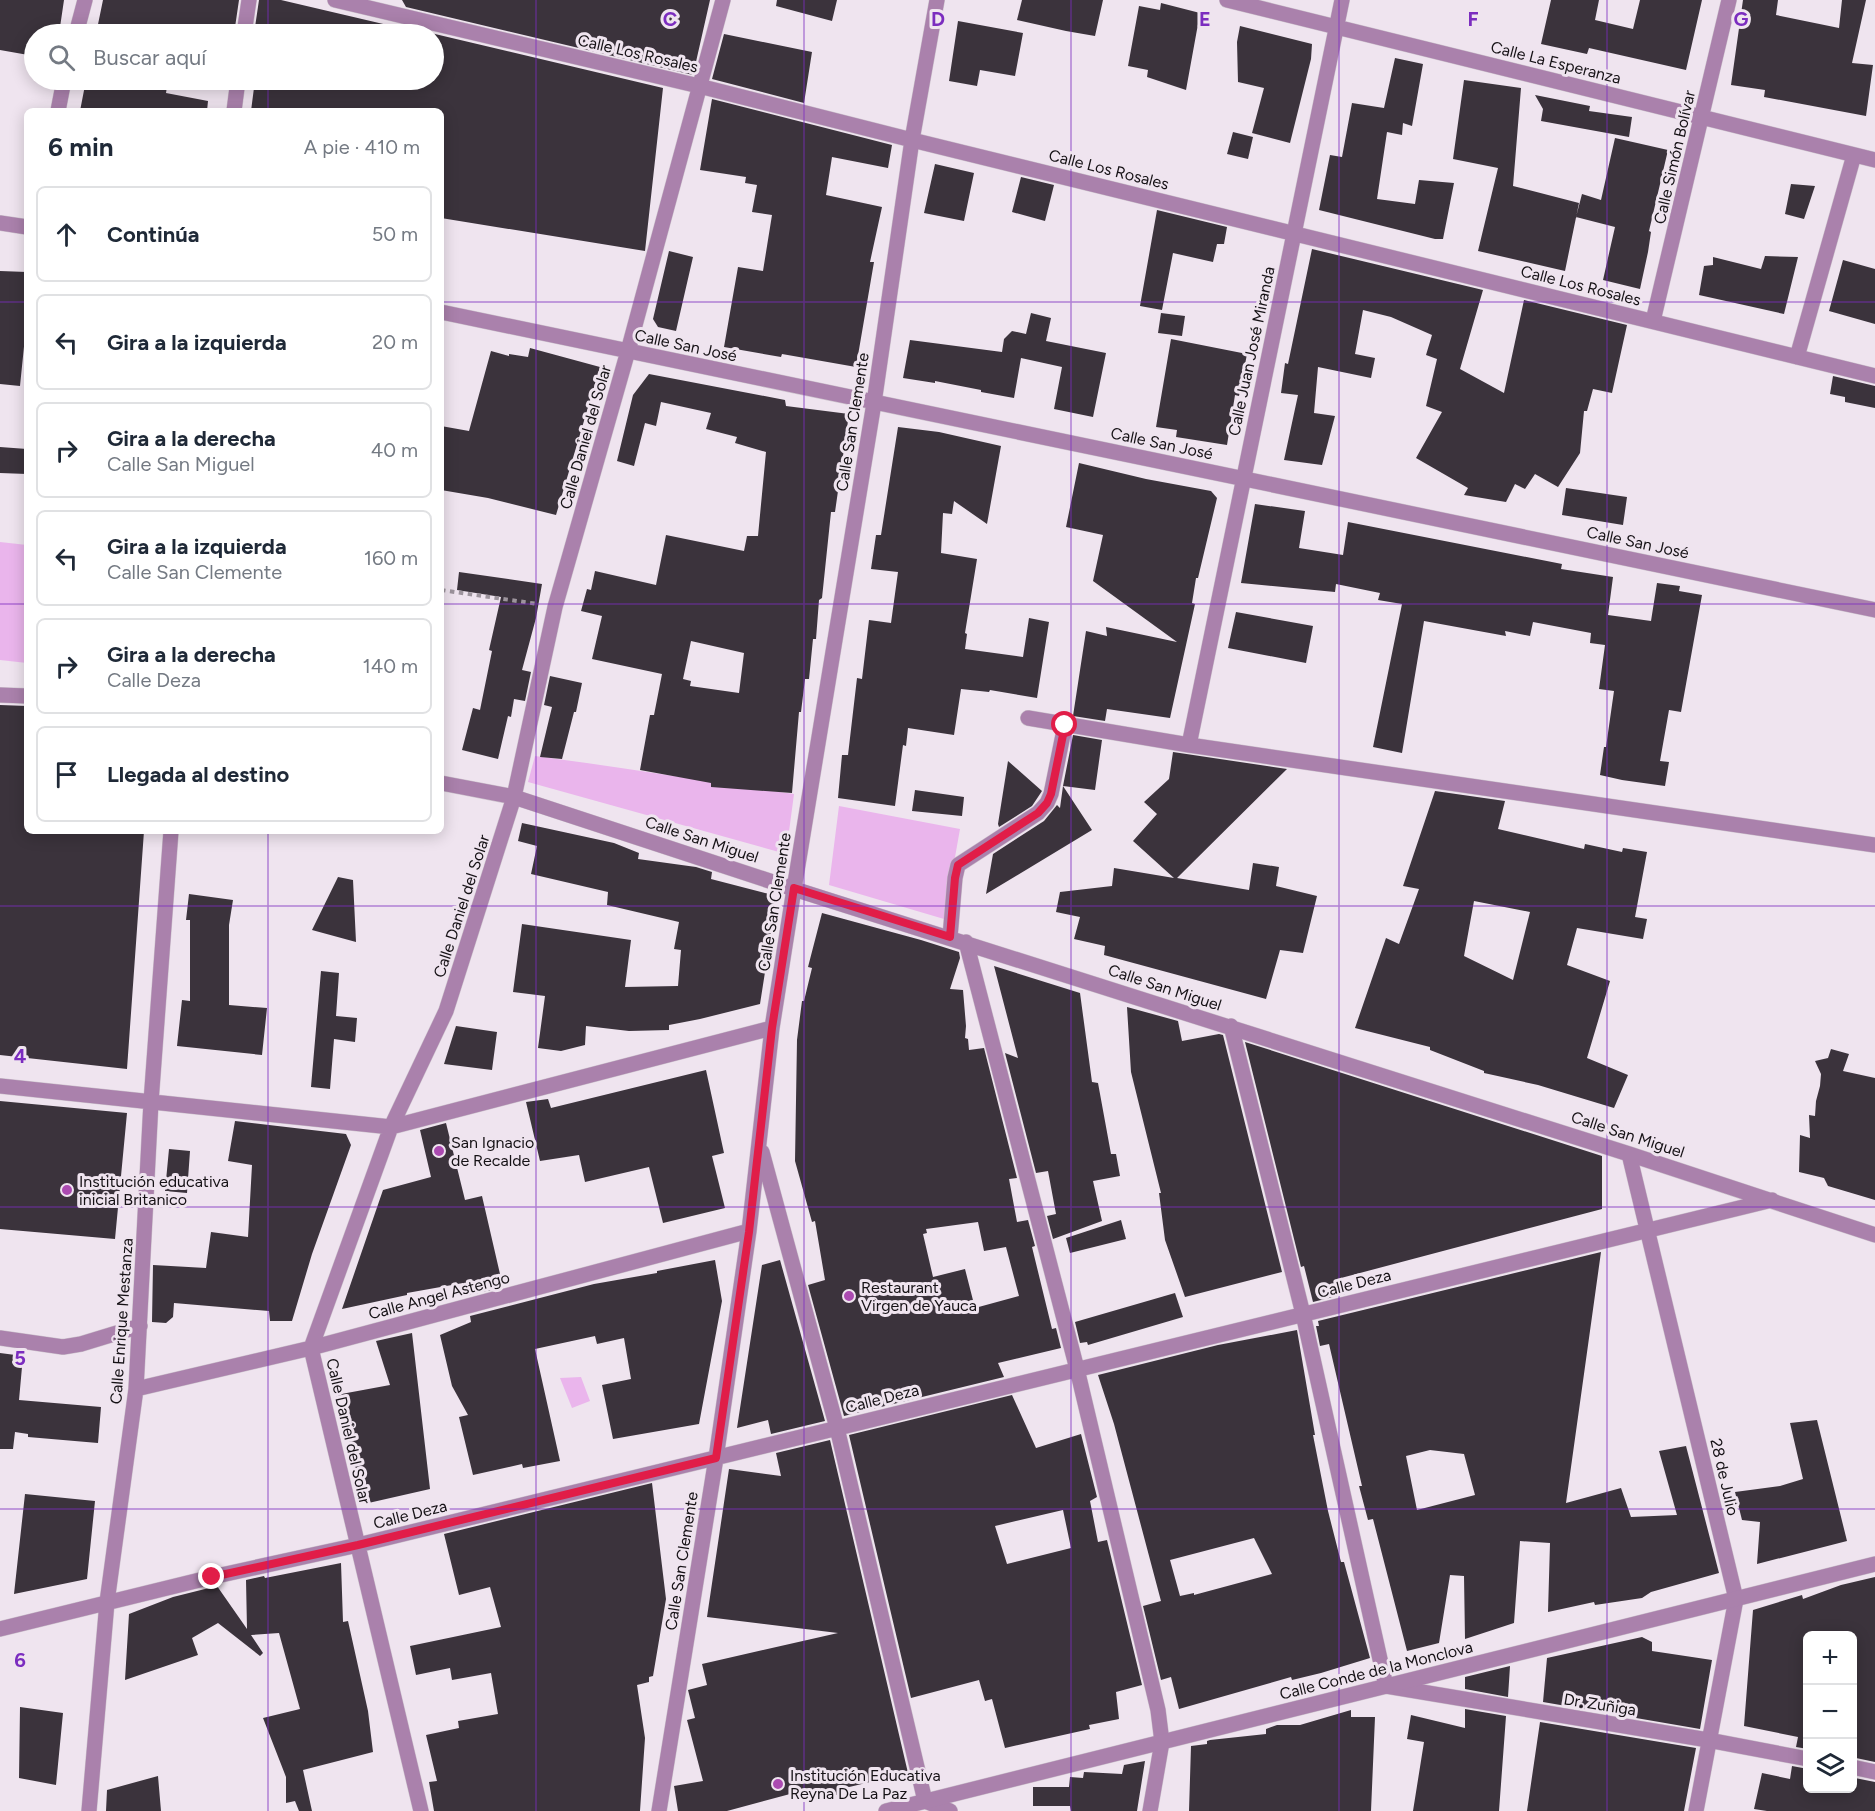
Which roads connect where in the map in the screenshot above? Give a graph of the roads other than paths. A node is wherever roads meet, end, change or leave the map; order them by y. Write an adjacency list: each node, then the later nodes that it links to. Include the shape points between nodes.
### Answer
1 (85, 0): 9 (street)
2 (249, 0): 10 (street)
3 (335, 0): 11 (street, Calle Los Rosales)
4 (723, 0): 14 (street, Calle Daniel del Solar)
5 (937, 0): 20 (street, Calle San Clemente)
6 (1227, 0): 13 (street, Calle La Esperanza)
7 (1342, 0): 13 (street, Calle Juan José Miranda)
8 (1729, 0): 19 (street, Calle Simón Bolívar)
9 (79, 24)
10 (245, 24)
11 (437, 24)
12 (444, 26): 14 (street, Calle Los Rosales)
13 (1337, 26): 19 (street, Calle La Esperanza); 25 (street, Calle Juan José Miranda)
14 (699, 86): 20 (street, Calle Los Rosales); 28 (street, Calle Daniel del Solar)
15 (62, 90): 17 (street)
16 (237, 90): 18 (street)
17 (59, 108)
18 (234, 108)
19 (1702, 117): 21 (street, Calle La Esperanza); 27 (street, Calle Simón Bolívar)
20 (912, 140): 25 (street, Calle Los Rosales); 31 (street, Calle San Clemente)
21 (1854, 155): 22 (street, Calle La Esperanza); 29 (street)
22 (1875, 160)
23 (0, 223): 24 (street)
24 (24, 227)
25 (1294, 233): 27 (street, Calle Los Rosales); 32 (street, Calle Juan José Miranda)
26 (444, 313): 28 (street, Calle San José)
27 (1653, 321): 29 (street, Calle Los Rosales)
28 (628, 351): 31 (street, Calle San José); 40 (street, Calle Daniel del Solar, via 555,607)
29 (1797, 357): 30 (street, Calle Los Rosales)
30 (1875, 376)
31 (874, 403): 32 (street, Calle San José); 43 (street, Calle San Clemente)
32 (1244, 478): 33 (street, Calle San José); 38 (street, Calle Juan José Miranda)
33 (1875, 610)
34 (0, 694): 35 (street)
35 (24, 696)
36 (1028, 718): 37 (street)
37 (1065, 725): 38 (street); 44 (street, via 1047,803 1038,813 958,865)
38 (1189, 745): 42 (street)
39 (444, 784): 40 (street, Calle San Miguel)
40 (514, 797): 43 (street, Calle San Miguel); 50 (street, Calle Daniel del Solar, via 446,1011)
41 (171, 834): 49 (street, Calle Enrique Mestanza)
42 (1875, 845)
43 (794, 888): 44 (street, Calle San Miguel); 47 (street, Calle San Clemente)
44 (950, 937): 45 (street, Calle San Miguel)
45 (966, 942): 46 (street, Calle San Miguel); 61 (street)
46 (1231, 1026): 52 (street, Calle San Miguel); 57 (street)
47 (772, 1028): 50 (street); 51 (street, Calle San Clemente)
48 (0, 1086): 49 (street)
49 (151, 1102): 50 (street); 58 (street, Calle Enrique Mestanza)
50 (391, 1127): 60 (street, Calle Daniel del Solar)
51 (759, 1143): 55 (street, Calle San Clemente); 63 (street)
52 (1629, 1154): 53 (street, Calle San Miguel); 54 (street, 28 de Julio)
53 (1772, 1200): 54 (street, Calle Deza); 56 (street, Calle San Miguel)
54 (1649, 1230): 57 (street, Calle Deza); 67 (street, 28 de Julio)
55 (749, 1232): 60 (street, Calle Angel Astengo); 64 (street, Calle San Clemente)
56 (1875, 1235)
57 (1303, 1314): 61 (street, Calle Deza); 70 (street)
58 (140, 1326): 59 (street, via 63,1347); 62 (street, Calle Enrique Mestanza)
59 (0, 1338)
60 (311, 1348): 62 (street, Calle Angel Astengo); 65 (street, Calle Daniel del Solar)
61 (1077, 1369): 63 (street, Calle Deza); 72 (street, via 1158,1710)
62 (136, 1389): 68 (street, Calle Enrique Mestanza)
63 (837, 1428): 64 (street, Calle Deza); 76 (street)
64 (716, 1458): 65 (street, Calle Deza); 79 (street, Calle San Clemente)
65 (358, 1545): 68 (street, Calle Deza); 78 (street, Calle Daniel del Solar)
66 (1875, 1564): 67 (street, Calle Conde de la Monclova)
67 (1736, 1599): 70 (street, Calle Conde de la Monclova); 71 (street, 28 de Julio)
68 (107, 1602): 69 (street, Calle Deza); 77 (street, Calle Enrique Mestanza)
69 (0, 1629)
70 (1386, 1686): 71 (street, Dr. Zuñiga); 72 (street, Calle Conde de la Monclova)
71 (1708, 1740): 73 (street, Dr. Zuñiga); 83 (street, 28 de Julio)
72 (1162, 1742): 76 (street, Calle Conde de la Monclova); 82 (street)
73 (1803, 1758)
74 (1857, 1768): 75 (street)
75 (1875, 1772)
76 (925, 1802): 80 (street, Calle Conde de la Monclova); 81 (street)
77 (89, 1811)
78 (421, 1811)
79 (660, 1811)
80 (886, 1811)
81 (950, 1811)
82 (1150, 1811)
83 (1696, 1811)

